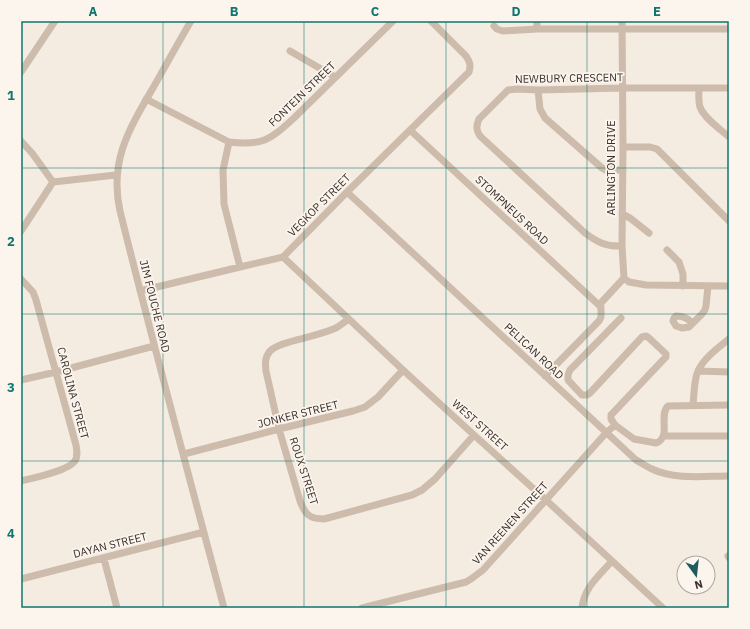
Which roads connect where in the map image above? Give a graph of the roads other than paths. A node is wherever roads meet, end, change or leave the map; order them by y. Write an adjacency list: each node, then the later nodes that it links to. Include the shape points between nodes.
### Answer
1 (55, 21): 12 (street)
2 (191, 21): 18 (street, JIM FOUCHE ROAD)
3 (393, 21): 13 (street, FONTEIN STREET)
4 (431, 21): 19 (street, VEGKOP STREET, via 466,56 470,62 469,72)
5 (537, 21): 9 (street)
6 (622, 21): 10 (street, ARLINGTON DRIVE)
7 (494, 26): 9 (street, via 503,31)
8 (729, 28): 10 (street)
9 (537, 29): 10 (street)
10 (622, 30): 14 (street, ARLINGTON DRIVE)
11 (290, 51): 13 (street)
12 (21, 72)
13 (335, 77): 22 (street, FONTEIN STREET, via 269,139 259,142)
14 (622, 88): 15 (street, NEWBURY CRESCENT); 17 (street, NEWBURY CRESCENT); 23 (street, ARLINGTON DRIVE)
15 (699, 88): 16 (street, NEWBURY CRESCENT); 20 (street, via 701,109)
16 (729, 88)
17 (538, 90): 24 (street, via 540,109 546,118 602,168); 32 (street, NEWBURY CRESCENT, via 508,90 479,119 477,124 480,136 595,241)
18 (146, 99): 22 (street, FONTEIN STREET); 25 (street, JIM FOUCHE ROAD, via 123,145)
19 (410, 130): 27 (street, VEGKOP STREET); 42 (street, STOMPNEUS ROAD)
20 (729, 137)
21 (21, 141): 26 (street)
22 (229, 142): 35 (street, via 223,170 224,204)
23 (623, 147): 24 (street, ARLINGTON DRIVE); 29 (street, via 657,149)
24 (623, 170): 28 (street, ARLINGTON DRIVE)
25 (116, 175): 26 (street); 41 (street, JIM FOUCHE ROAD, via 118,204)
26 (52, 182): 30 (street)
27 (347, 192): 34 (street, VEGKOP STREET); 52 (street, PELICAN ROAD)
28 (622, 214): 31 (street); 32 (street, ARLINGTON DRIVE)
29 (729, 221)
30 (21, 231)
31 (649, 233)
32 (622, 246): 36 (street, ARLINGTON DRIVE)
33 (668, 250): 38 (street, via 679,262)
34 (283, 257): 35 (street); 44 (street, WEST STREET)
35 (240, 267): 41 (street)
36 (624, 278): 38 (street, via 629,282 646,285); 42 (street)
37 (21, 279): 50 (street, CAROLINA STREET, via 33,292)
38 (683, 286): 39 (street)
39 (708, 286): 40 (street); 45 (street, via 705,310)
40 (729, 286)
41 (140, 291): 47 (street, JIM FOUCHE ROAD)
42 (599, 305): 52 (street, via 601,317 598,321)
43 (621, 318): 56 (street, via 570,370 568,376 568,380 582,395 587,395 642,337 649,338 666,354 666,357 611,415)
44 (349, 319): 48 (street, WEST STREET); 57 (street, ROUX STREET, via 337,328 274,347 267,355 266,371)
45 (692, 323)
46 (729, 339): 49 (street, via 718,347)
47 (154, 346): 50 (street); 62 (street, JIM FOUCHE ROAD)
48 (403, 370): 57 (street, JONKER STREET, via 365,407); 59 (street, WEST STREET)
49 (698, 371): 51 (street); 55 (street)
50 (56, 372): 53 (street); 64 (street, CAROLINA STREET, via 77,453 74,461 66,467)
51 (729, 372)
52 (545, 376): 58 (street, PELICAN ROAD)
53 (21, 380)
54 (729, 405): 55 (street)
55 (694, 406): 60 (street, via 666,408)
56 (615, 425): 58 (street, VAN REENEN STREET); 60 (street, via 634,439 656,443)
57 (279, 429): 59 (street, ROUX STREET, via 303,510 318,519 412,495 422,490); 62 (street, JONKER STREET)
58 (606, 433): 63 (street, PELICAN ROAD, via 636,460 653,470 676,476); 65 (street, VAN REENEN STREET)
59 (474, 435): 65 (street, WEST STREET)
60 (664, 436): 61 (street)
61 (729, 436)
62 (184, 454): 66 (street, JIM FOUCHE ROAD)
63 (729, 476)
64 (21, 481)
65 (546, 500): 68 (street, WEST STREET); 72 (street, VAN REENEN STREET, via 483,570 466,582)
66 (204, 532): 67 (street, DAYAN STREET); 71 (street, JIM FOUCHE ROAD)
67 (104, 558): 69 (street, DAYAN STREET); 70 (street)
68 (612, 561): 73 (street, via 588,589); 74 (street, WEST STREET)
69 (21, 579)
70 (117, 608)
71 (224, 608)
72 (362, 608)
73 (582, 608)
74 (663, 608)

